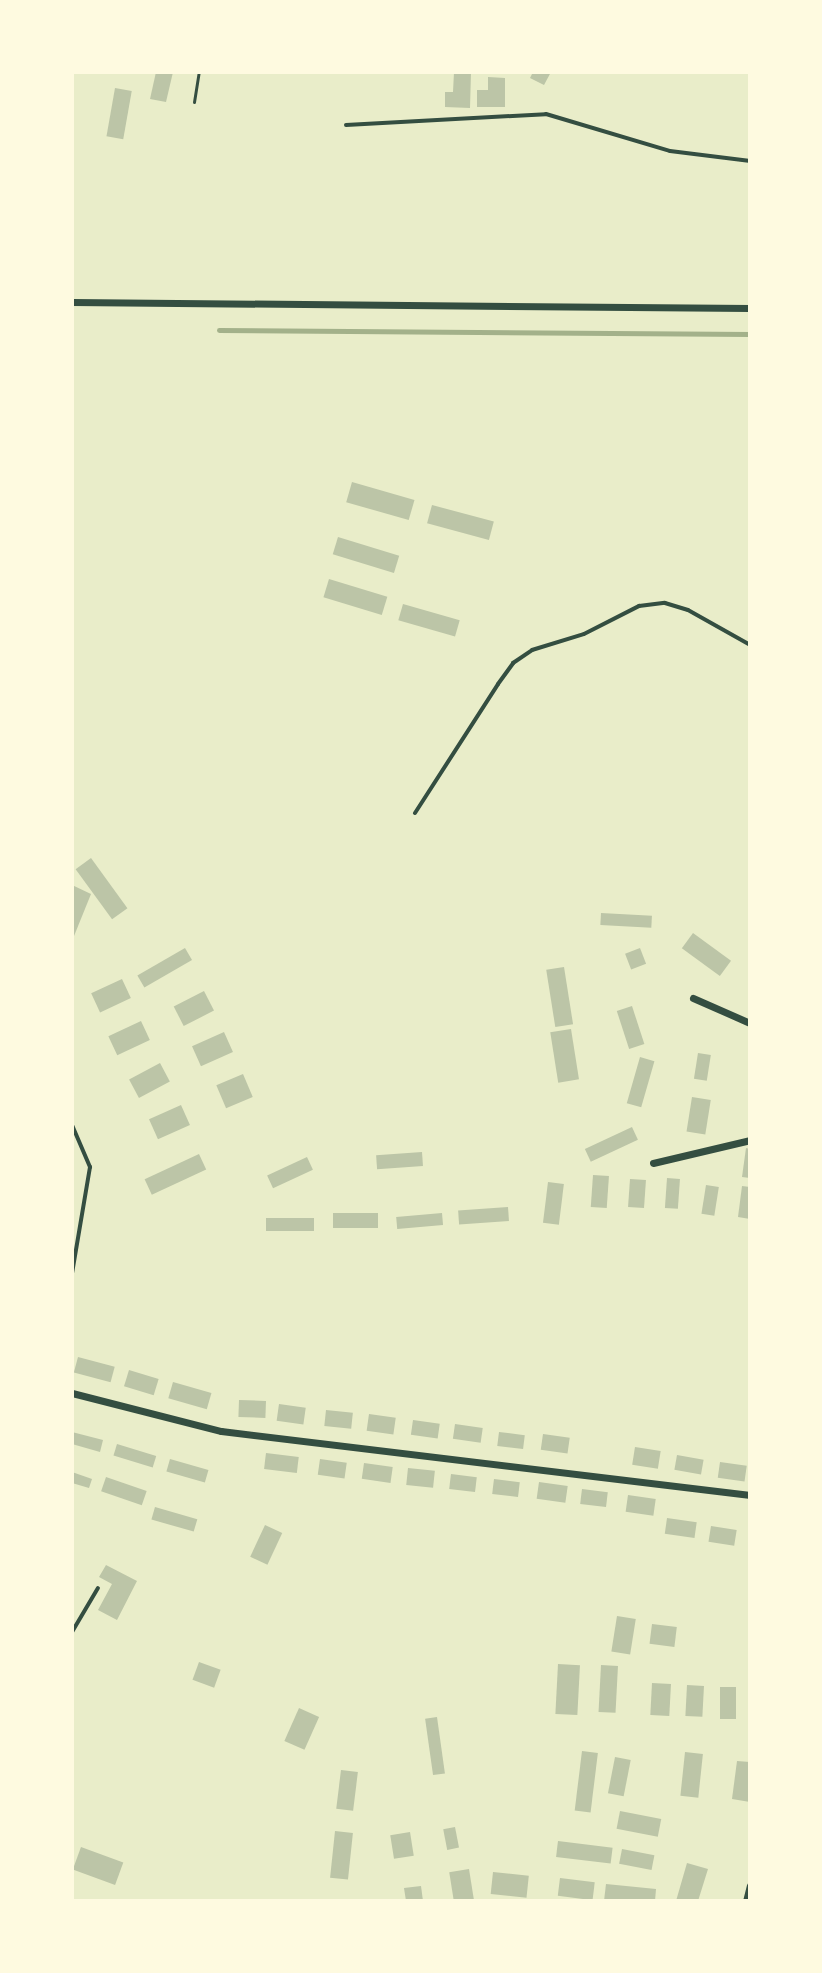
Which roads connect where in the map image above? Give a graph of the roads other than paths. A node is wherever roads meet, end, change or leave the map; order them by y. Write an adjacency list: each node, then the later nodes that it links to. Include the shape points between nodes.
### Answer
1 (346, 125): 2 (lane, via 546,114 670,151)
2 (750, 161)
3 (72, 302): 4 (street)
4 (750, 308)
5 (750, 645): 6 (lane, via 665,603 639,606 584,634 532,650 513,663)
6 (415, 813)
7 (693, 998): 8 (street)
8 (750, 1023)
9 (72, 1125): 12 (lane, via 90,1167)
10 (750, 1140): 11 (street)
11 (653, 1163)
12 (72, 1273)
13 (72, 1393): 14 (street, via 221,1431)
14 (750, 1495)
15 (98, 1588): 16 (lane)
16 (72, 1632)
17 (750, 1885): 18 (street)
18 (746, 1901)

